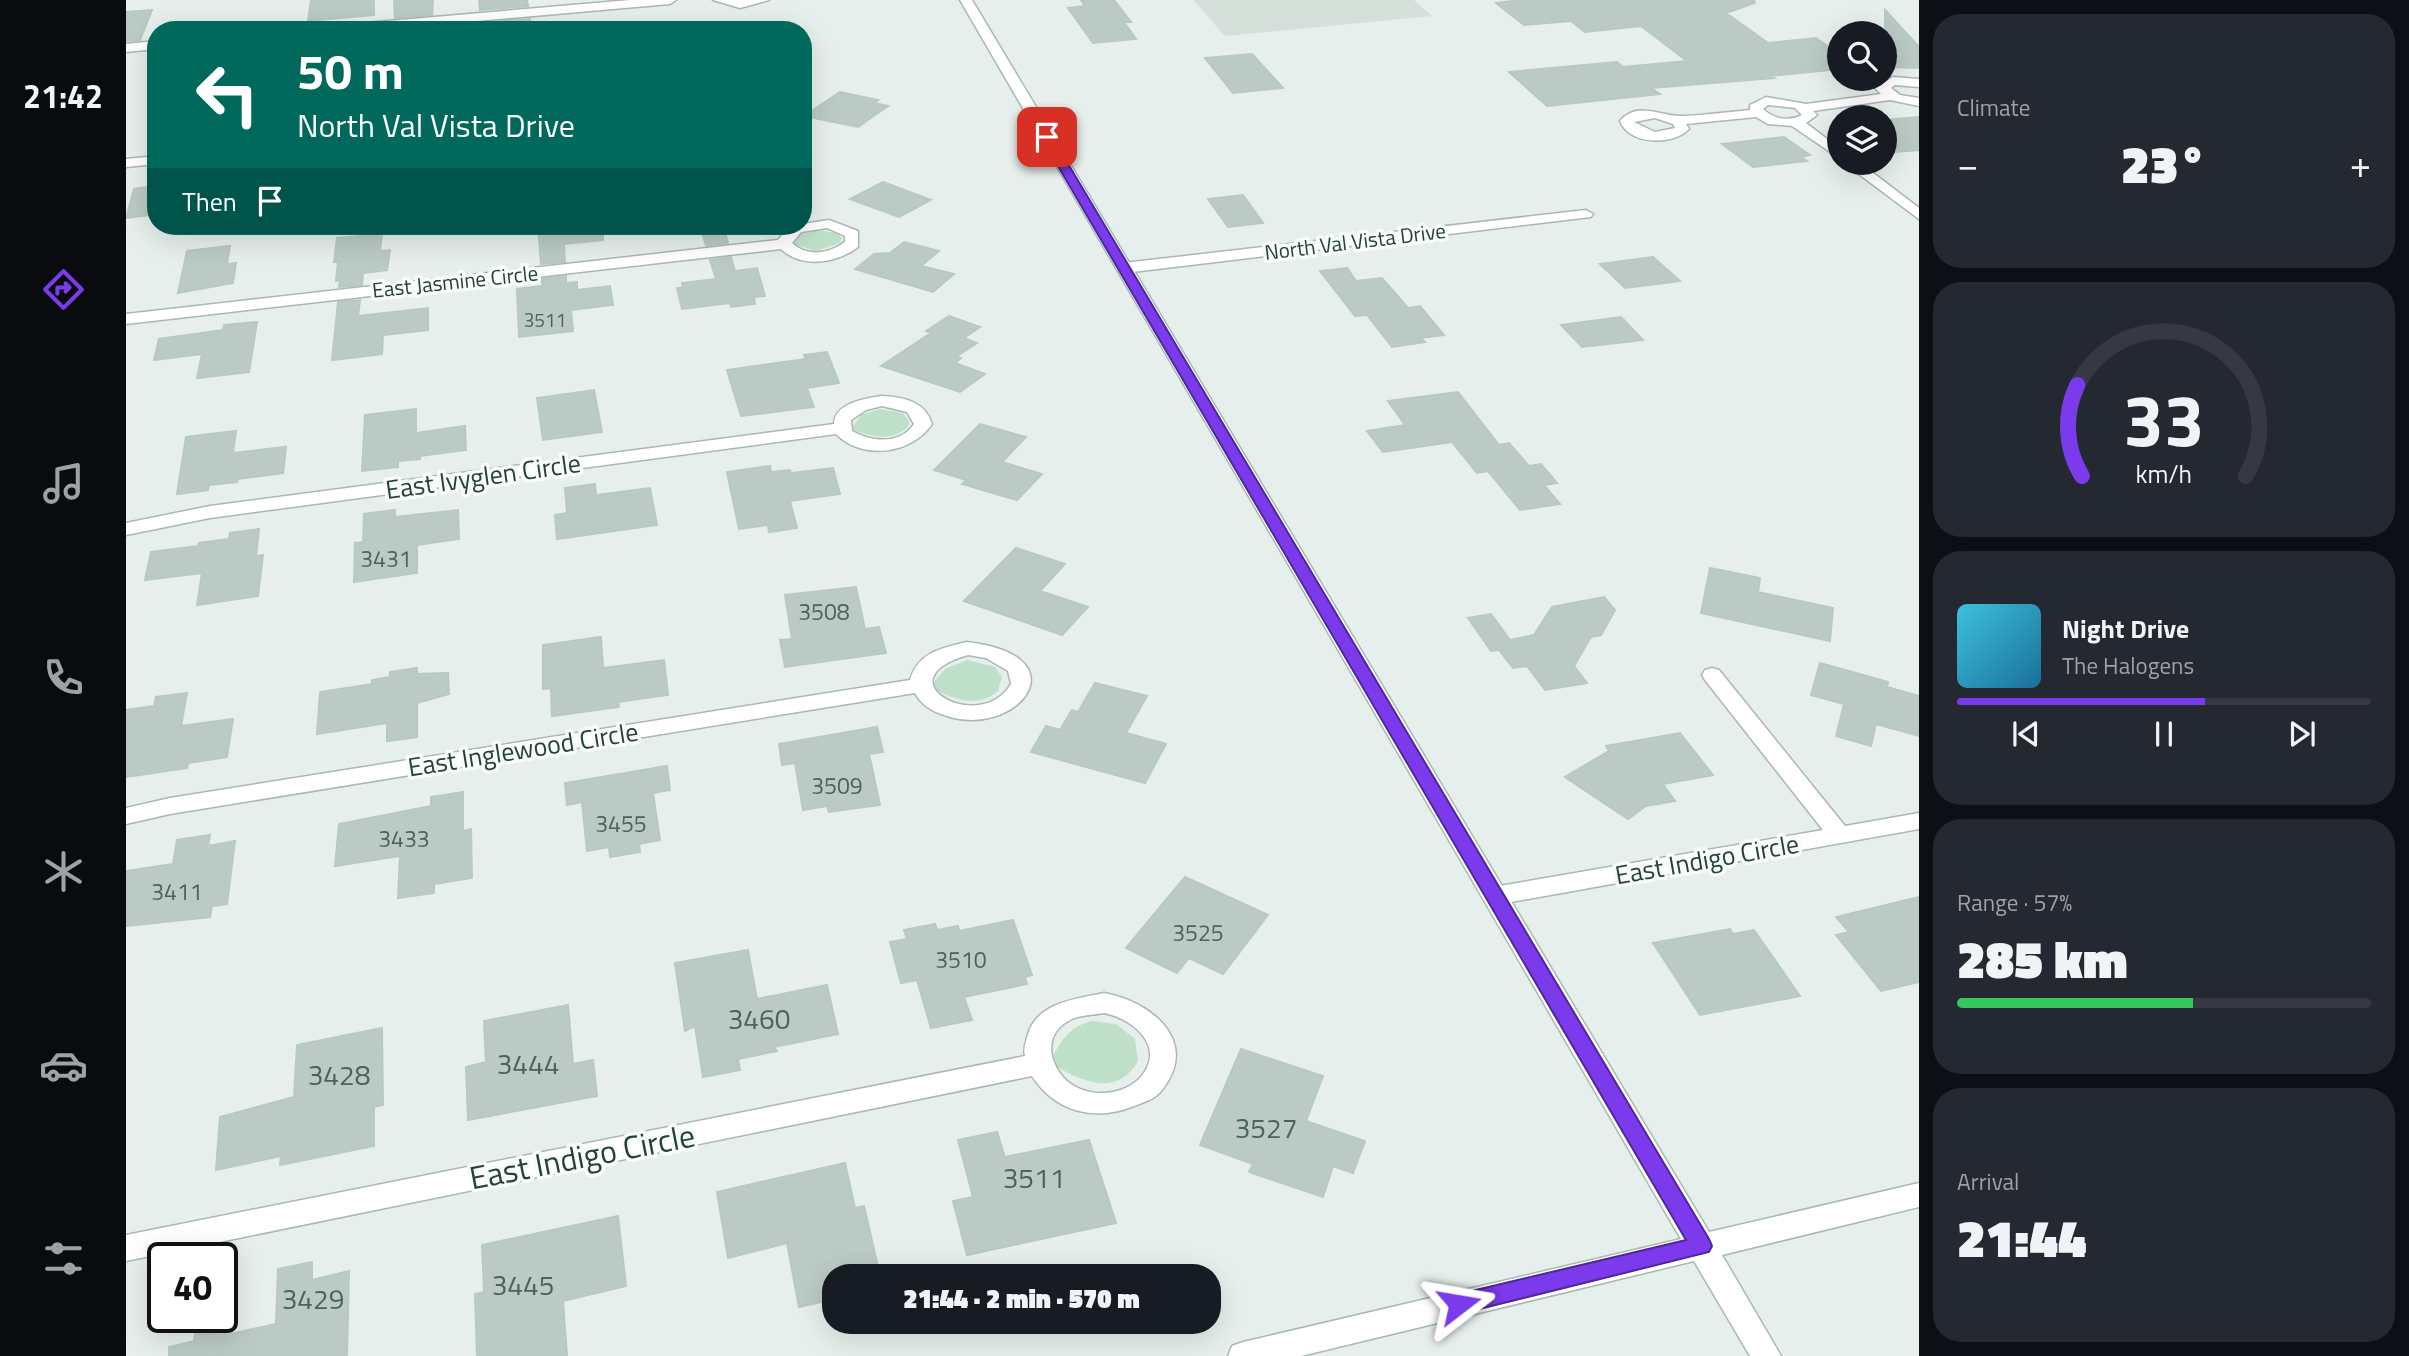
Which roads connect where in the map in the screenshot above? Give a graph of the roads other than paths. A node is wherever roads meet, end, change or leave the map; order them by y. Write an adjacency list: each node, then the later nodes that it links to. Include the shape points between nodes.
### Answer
1 (670, 0): 5 (street)
2 (719, 0): 3 (street, via 740,4)
3 (763, 0)
4 (966, 0): 22 (street)
5 (432, 21)
6 (147, 46): 7 (street)
7 (126, 48)
8 (1919, 83): 9 (street, via 1888,83 1882,88)
9 (1892, 96): 10 (street); 11 (street)
10 (1919, 102)
11 (1805, 108): 12 (street, via 1766,101 1756,105); 14 (street, via 1808,118)
12 (1758, 113): 13 (street); 14 (street, via 1776,121)
13 (1678, 121)
14 (1795, 122): 15 (street)
15 (1827, 145)
16 (147, 161): 17 (street)
17 (126, 163)
18 (1867, 175): 20 (street)
19 (1586, 214): 22 (street, North Val Vista Drive)
20 (1919, 215)
21 (784, 244): 23 (street, East Jasmine Circle)
22 (1124, 268): 31 (street)
23 (126, 319)
24 (841, 428): 25 (street, East Ivyglen Circle, via 210,512)
25 (126, 529)
26 (1712, 675): 30 (street)
27 (920, 685): 28 (street, East Inglewood Circle)
28 (126, 816)
29 (1919, 821): 30 (street, East Indigo Circle)
30 (1840, 835): 31 (street, East Indigo Circle)
31 (1494, 896): 34 (street)
32 (1037, 1064): 32 (street, via 1046,1080 1062,1093 1105,1104 1145,1090 1158,1075 1163,1058 1153,1027 1140,1015 1113,1005 1084,1004 1058,1014 1040,1032); 35 (street, East Indigo Circle)
33 (1919, 1195): 34 (street)
34 (1702, 1246): 36 (street); 37 (street)
35 (126, 1248)
36 (1243, 1356)
37 (1766, 1356)

